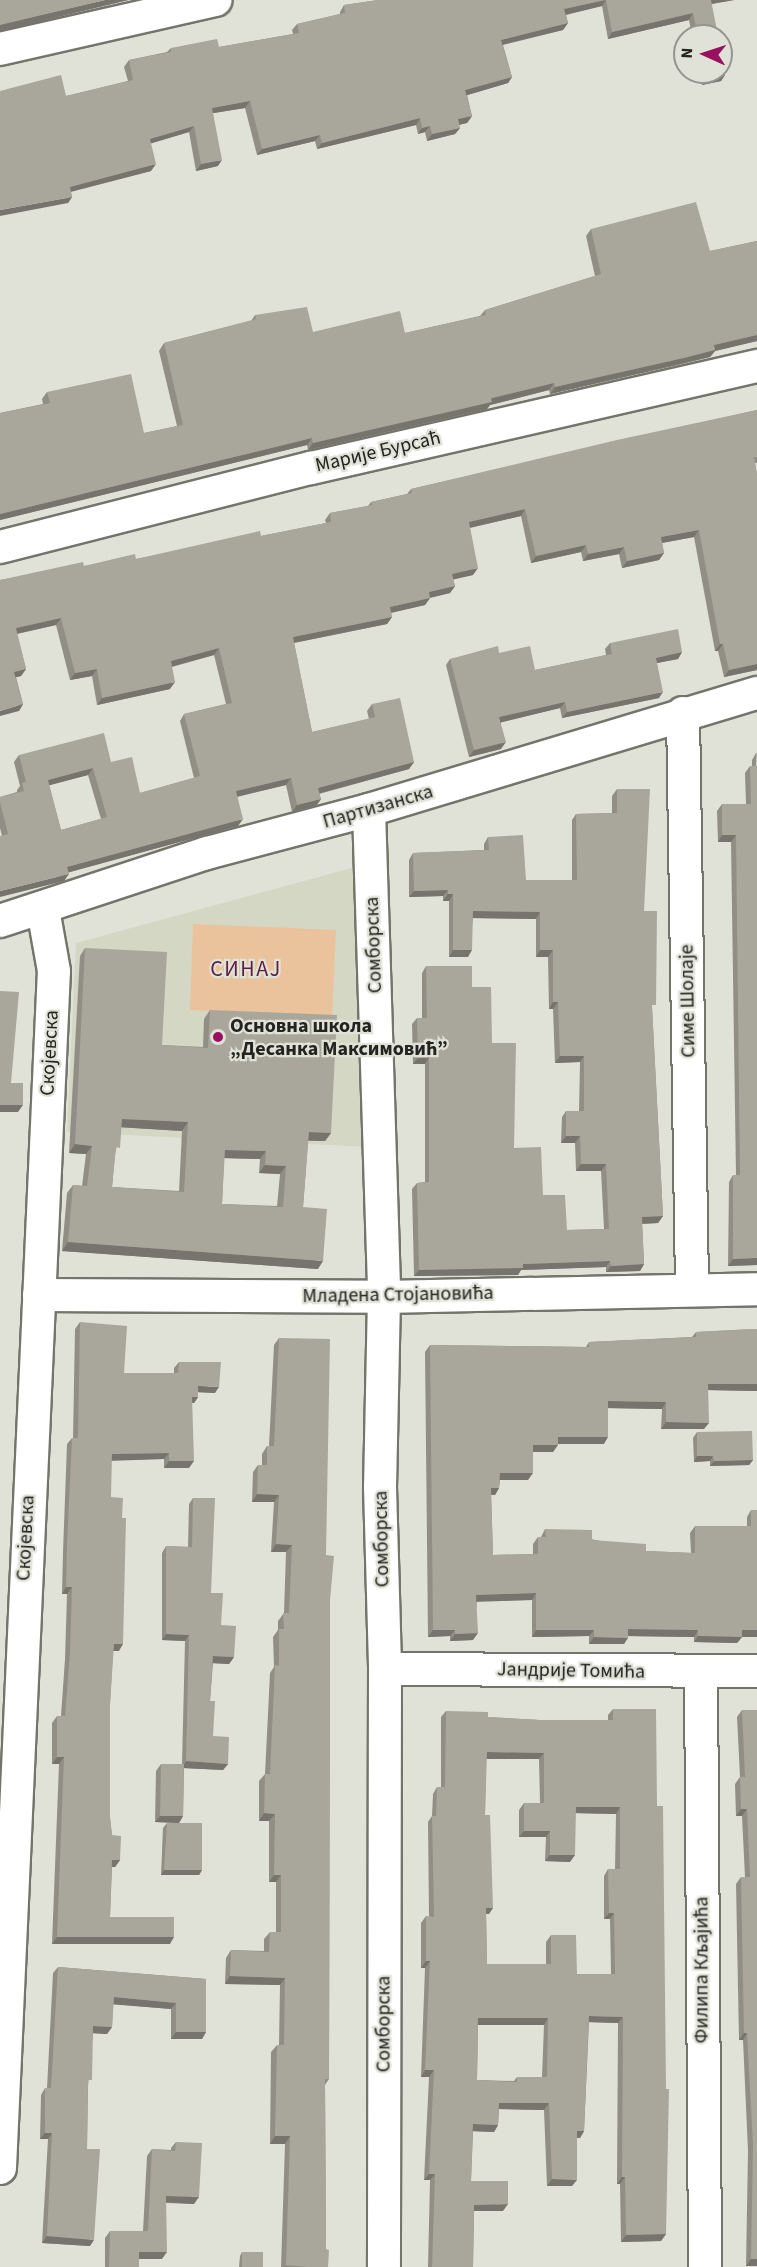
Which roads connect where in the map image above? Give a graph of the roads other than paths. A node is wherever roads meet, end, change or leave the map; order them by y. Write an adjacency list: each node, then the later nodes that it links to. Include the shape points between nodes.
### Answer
1 (215, 0): 2 (street)
2 (0, 50)
3 (757, 366): 4 (street, Марије Бурсаћ, via 311,468)
4 (0, 547)
5 (757, 693): 6 (street, Партизанска)
6 (683, 713): 7 (street, Партизанска); 10 (street, Симе Шолаје)
7 (369, 810): 8 (street, Партизанска, via 207,853); 13 (street, Сомборска)
8 (43, 909): 9 (street, Партизанска); 12 (street, Скојевска, via 54,971)
9 (0, 921)
10 (692, 1289): 11 (street, Младена Стојановића); 13 (street, Младена Стојановића)
11 (757, 1289)
12 (39, 1295): 13 (street, Младена Стојановића); 17 (street, Скојевска)
13 (384, 1297): 14 (street, Сомборска, via 380,1487)
14 (385, 1669): 16 (street, Јандрије Томића); 18 (street, Сомборска)
15 (757, 1671): 16 (street, Јандрије Томића)
16 (701, 1672): 19 (street, Филипа Кљајића)
17 (0, 2168)
18 (384, 2267)
19 (705, 2267)

